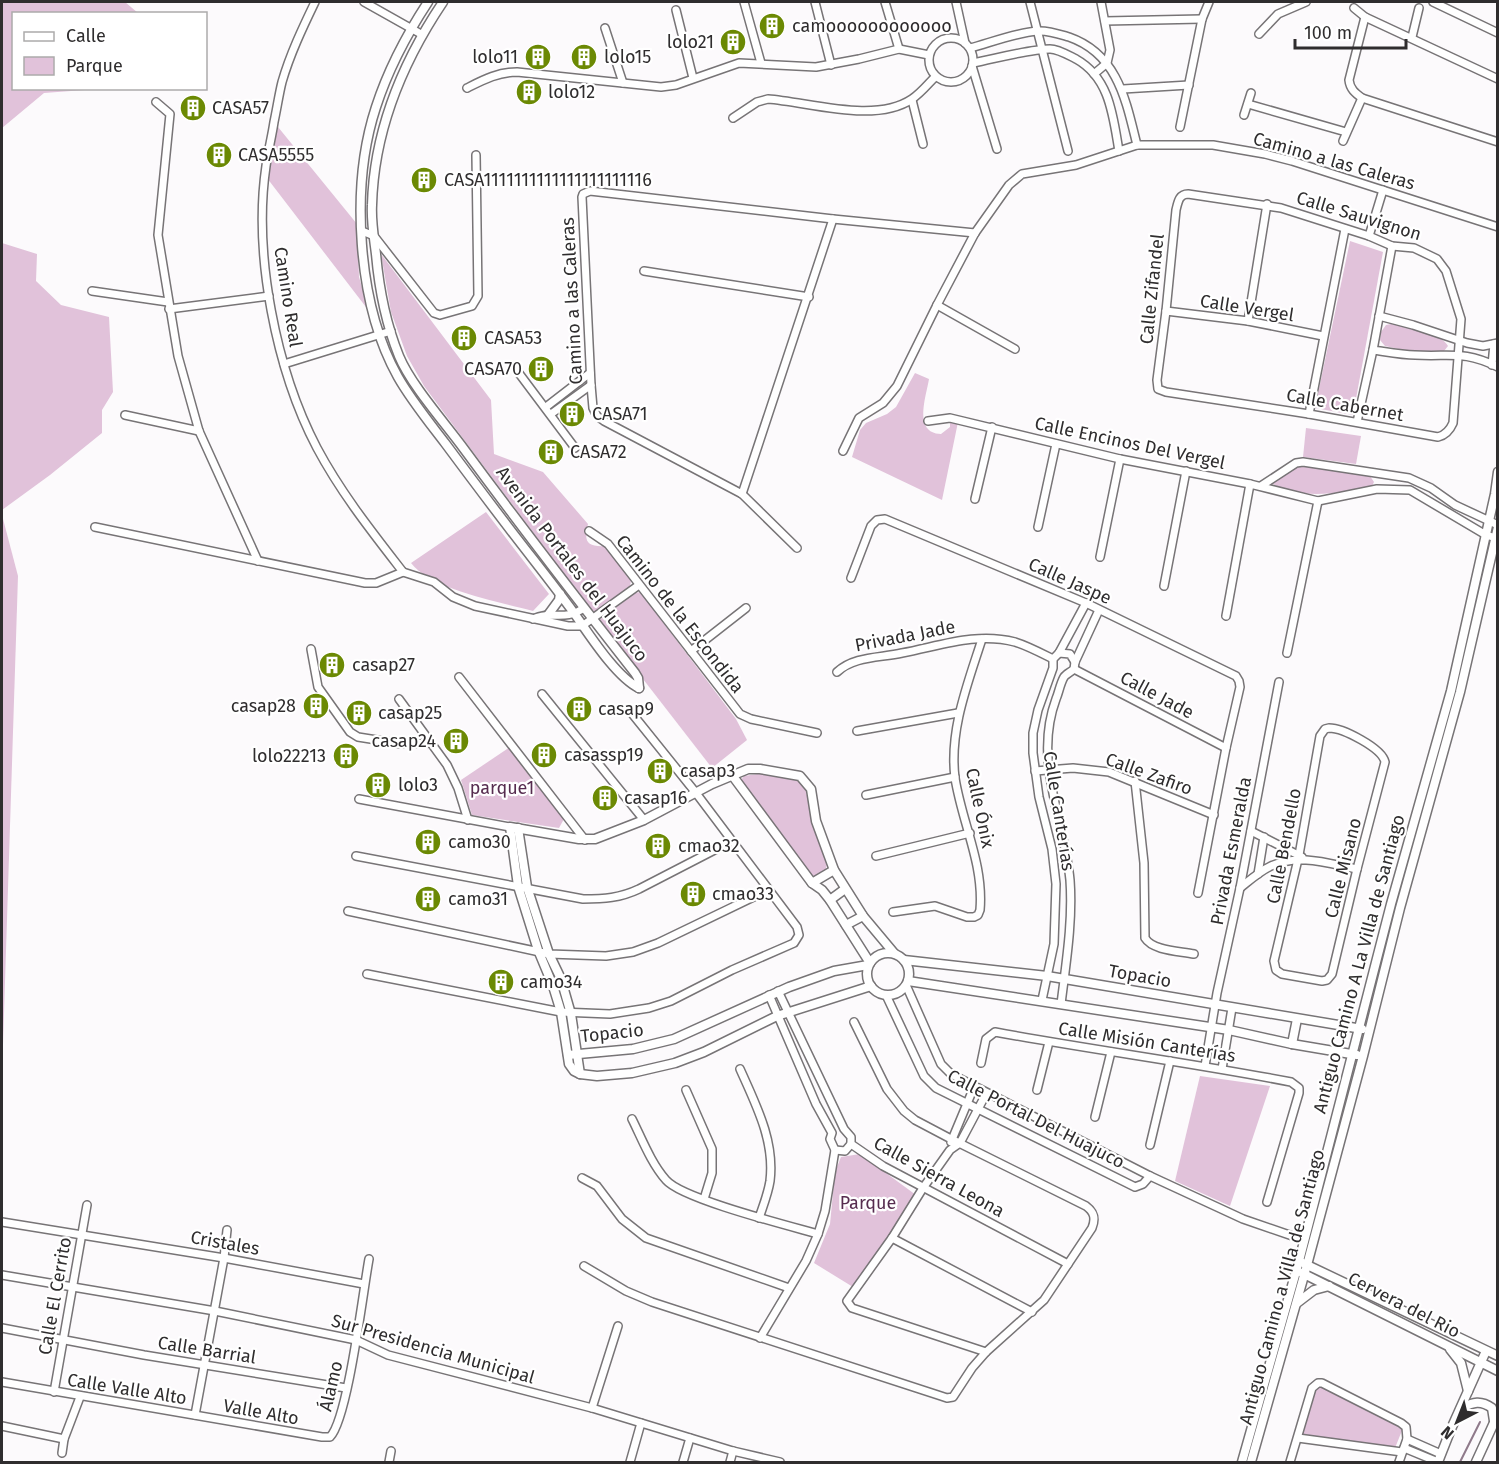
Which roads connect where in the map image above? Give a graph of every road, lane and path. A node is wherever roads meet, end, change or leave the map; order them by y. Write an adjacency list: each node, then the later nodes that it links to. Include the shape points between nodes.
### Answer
1 (315, 2): 75 (street, Camino Real, via 282,82 265,168 262,232)
2 (364, 2): 21 (street)
3 (428, 2): 21 (street, Avenida Portales del Huajuco)
4 (443, 2): 24 (street, Avenida Portales del Huajuco)
5 (744, 2): 31 (street)
6 (815, 2): 33 (street)
7 (885, 2): 28 (street)
8 (956, 2): 27 (street)
9 (1030, 2): 22 (street)
10 (1101, 2): 19 (street)
11 (1209, 2): 18 (street)
12 (1306, 2): 25 (street, via 1278,14)
13 (1433, 2): 23 (street)
14 (1354, 8): 17 (street)
15 (1419, 8): 26 (street)
16 (676, 10): 37 (street)
17 (1365, 17): 26 (street); 44 (street, via 1349,80)
18 (1203, 19): 19 (street); 40 (street)
19 (1105, 21): 32 (street, via 1110,50)
20 (605, 27): 39 (street)
21 (411, 28): 24 (street); 68 (street, Avenida Portales del Huajuco, via 376,108 365,164)
22 (1037, 31): 27 (street); 29 (street); 32 (street, via 1055,32 1081,41)
23 (1497, 33)
24 (421, 34): 70 (street, Avenida Portales del Huajuco, via 387,112 377,156 372,205)
25 (1258, 34)
26 (1412, 37): 38 (street)
27 (967, 46): 30 (street, via 944,39); 34 (street)
28 (898, 49): 30 (street); 33 (street)
29 (1043, 50): 34 (street); 35 (street, via 1069,55); 59 (street)
30 (929, 54): 36 (street, via 929,66)
31 (760, 63): 33 (street); 37 (street, via 739,63)
32 (1107, 63): 35 (street); 42 (street)
33 (831, 65)
34 (972, 65): 36 (street, via 969,73 957,82); 58 (street)
35 (1094, 74): 49 (street)
36 (936, 77): 45 (street)
37 (693, 78): 39 (street, via 661,87)
38 (1497, 78)
39 (623, 83): 41 (street, via 505,72)
40 (1189, 85): 42 (street); 52 (street)
41 (467, 88)
42 (1123, 89): 48 (street)
43 (1251, 93): 47 (street)
44 (1362, 98): 53 (street); 55 (street)
45 (912, 100): 51 (street, via 877,110 768,99); 56 (street)
46 (156, 102): 78 (street, via 170,114 158,235)
47 (1248, 104): 50 (street); 53 (street)
48 (1129, 111): 49 (street); 57 (street)
49 (1113, 113): 60 (street)
50 (1244, 116)
51 (733, 118)
52 (1180, 128)
53 (1346, 132): 54 (street)
54 (1343, 141)
55 (1497, 142)
56 (923, 144)
57 (1137, 145): 60 (street, Camino a las Caleras); 62 (street, Camino a las Caleras, via 1213,145 1265,154)
58 (997, 149)
59 (1068, 151)
60 (1119, 151): 69 (street, Camino a las Caleras, via 1076,165 1022,174 1009,185)
61 (476, 155): 70 (street, via 478,296 472,306 440,315 434,313)
62 (1383, 190): 66 (street, Camino a las Caleras); 71 (street)
63 (1183, 195): 64 (street, Calle Sauvignon); 79 (street, Calle Zifandel, via 1176,210)
64 (1267, 204): 67 (street, Calle Sauvignon); 81 (street)
65 (833, 219): 69 (street, Camino a las Caleras); 76 (street); 95 (street, Camino a las Caleras, via 586,191 582,197)
66 (1497, 227)
67 (1345, 229): 71 (street, Calle Sauvignon); 84 (street)
68 (362, 231): 70 (street); 83 (street, Avenida Portales del Huajuco, via 368,292)
69 (975, 233): 77 (street, Camino a las Caleras)
70 (374, 236): 82 (street, Avenida Portales del Huajuco, via 378,280)
71 (1370, 236): 72 (street, Calle Sauvignon)
72 (1392, 246): 80 (street); 85 (street, Calle Sauvignon, via 1414,248 1441,263 1459,310)
73 (644, 271): 76 (street)
74 (92, 291): 78 (street)
75 (269, 296): 78 (street); 92 (street, Camino Real)
76 (809, 297): 115 (street)
77 (937, 305): 88 (street); 107 (street, Camino a las Caleras, via 897,386 883,403 854,424)
78 (169, 306): 104 (street, via 178,356)
79 (1166, 311): 81 (street, Calle Vergel); 97 (street, Calle Zifandel)
80 (1379, 316): 85 (street); 89 (street)
81 (1248, 321): 84 (street, Calle Vergel)
82 (391, 331): 83 (street); 133 (street, Avenida Portales del Huajuco, via 413,380)
83 (379, 334): 92 (street); 131 (street, Avenida Portales del Huajuco, via 398,377 425,416)
84 (1323, 336): 99 (street)
85 (1461, 342): 87 (street); 90 (street, Calle Sauvignon)
86 (1496, 343): 87 (street); 93 (street)
87 (1483, 346): 91 (street)
88 (1014, 349)
89 (1374, 350): 90 (street, via 1414,356); 102 (street)
90 (1460, 354): 91 (street); 102 (street, Calle Cabernet, via 1453,423 1443,436)
91 (1481, 360): 93 (street)
92 (284, 364): 127 (street, Camino Real, via 295,401 318,449 362,519)
93 (1495, 366)
94 (515, 368): 98 (street)
95 (590, 373): 96 (street, Camino a las Caleras); 98 (street)
96 (591, 385): 98 (street); 115 (street, Camino a las Caleras, via 597,416)
97 (1158, 389): 99 (street, Calle Cabernet)
98 (548, 411): 106 (street)
99 (1309, 414): 102 (street, Calle Cabernet)
100 (125, 415): 104 (street)
101 (928, 421): 103 (street, Calle Encinos Del Vergel, via 950,418)
102 (1357, 422)
103 (992, 428): 105 (street, Calle Encinos Del Vergel); 116 (street)
104 (199, 430): 126 (street)
105 (1056, 444): 108 (street, Calle Encinos Del Vergel); 120 (street)
106 (575, 448)
107 (843, 452)
108 (1120, 459): 109 (street, Calle Encinos Del Vergel); 125 (street)
109 (1186, 471): 112 (street, Calle Encinos Del Vergel); 130 (street)
110 (1497, 472): 118 (street, Antiguo Camino A La Villa de Santiago)
111 (1376, 474): 113 (street, via 1303,462); 114 (street); 118 (street, via 1419,482)
112 (1250, 483): 113 (street, Calle Encinos Del Vergel); 138 (street)
113 (1261, 486): 117 (street, Calle Encinos Del Vergel)
114 (1377, 489): 117 (street, Calle Encinos Del Vergel); 122 (street, Calle Encinos Del Vergel, via 1410,490)
115 (742, 494): 124 (street, Camino a las Caleras)
116 (975, 498)
117 (1318, 501): 145 (street)
118 (1494, 524): 122 (street, Antiguo Camino A La Villa de Santiago); 123 (street, Antiguo Camino a Villa de Santiago)
119 (95, 526): 126 (street)
120 (1038, 527)
121 (589, 531): 129 (street, Camino de la Escondida, via 608,544)
122 (1486, 535): 123 (street, Calle Encinos Del Vergel); 224 (street, Antiguo Camino A La Villa de Santiago, via 1451,691)
123 (1496, 538): 226 (street, Antiguo Camino a Villa de Santiago, via 1460,692)
124 (797, 548)
125 (1100, 557)
126 (258, 561): 127 (street, via 370,584)
127 (403, 572): 139 (street, via 434,582 463,602)
128 (850, 578): 132 (street, Calle Jaspe, via 871,526 885,519)
129 (639, 585): 140 (street); 144 (street, Camino de la Escondida)
130 (1164, 586)
131 (560, 594): 136 (street, Avenida Portales del Huajuco); 137 (street)
132 (1086, 603): 135 (street, Calle Jaspe); 146 (street, Calle Canterías)
133 (584, 608): 136 (street); 140 (street, Avenida Portales del Huajuco)
134 (746, 608): 144 (street)
135 (1099, 610): 147 (street); 161 (street, Calle Jaspe, via 1229,672 1239,681)
136 (575, 614): 137 (street); 141 (street, Avenida Portales del Huajuco)
137 (548, 615): 139 (street)
138 (1226, 616)
139 (533, 619): 141 (street)
140 (592, 619): 141 (street); 141 (street, Avenida Portales del Huajuco, via 635,673 639,688 627,681)
141 (582, 626)
142 (982, 639): 146 (street, Calle Jade, via 1016,642); 149 (street, Privada Jade, via 946,642 850,662); 156 (street, Calle Ónix)
143 (311, 650): 160 (street, via 318,687 350,732 358,737 402,744)
144 (691, 651): 159 (street, Camino de la Escondida, via 740,714)
145 (1287, 653)
146 (1056, 656): 147 (street, Calle Jade, via 1070,654); 148 (street, Calle Canterías)
147 (1074, 665): 150 (street); 161 (street, Calle Jade)
148 (1053, 668): 150 (street); 162 (street, Calle Canterías, via 1033,733)
149 (837, 672)
150 (1065, 675): 163 (street, Calle Canterías, via 1051,712)
151 (459, 676): 177 (street)
152 (1279, 682): 174 (street, Privada Esmeralda)
153 (542, 694): 172 (street)
154 (399, 699): 160 (street)
155 (630, 711): 167 (street)
156 (958, 713): 158 (street); 165 (street, Calle Ónix)
157 (1325, 729): 181 (street, Calle Bendello, via 1320,736); 182 (street, Calle Misano, via 1338,729 1385,758)
158 (857, 731)
159 (817, 733)
160 (431, 743): 171 (street, via 447,765)
161 (1226, 748): 170 (street)
162 (1035, 771): 163 (street, Calle Zafiro); 196 (street, Calle Canterías, via 1054,865)
163 (1048, 771): 166 (street, Calle Zafiro, via 1096,770); 197 (street, Calle Canterías, via 1070,880)
164 (732, 775): 167 (street); 183 (street, via 760,769 804,778 811,789 816,821); 185 (street)
165 (955, 777): 168 (street); 175 (street, Calle Ónix)
166 (1135, 781): 170 (street, Calle Zafiro); 201 (street, via 1147,942)
167 (696, 793): 172 (street); 178 (street)
168 (866, 795)
169 (359, 800): 171 (street)
170 (1214, 815): 190 (street)
171 (468, 820): 173 (street)
172 (644, 820): 177 (street)
173 (514, 827): 177 (street); 186 (street)
174 (1251, 831): 176 (street); 187 (street, Privada Esmeralda)
175 (970, 833): 180 (street); 193 (street, Calle Ónix, via 979,883 978,915 968,917 935,906)
176 (1263, 837): 181 (street); 184 (street)
177 (585, 840)
178 (732, 841): 186 (street, via 623,896 583,898); 189 (street)
179 (356, 856): 186 (street)
180 (876, 856)
181 (1301, 858): 182 (street); 184 (street); 207 (street, Calle Bendello, via 1276,970)
182 (1357, 869): 207 (street, Calle Misano, via 1332,974)
183 (834, 870): 185 (street); 188 (street)
184 (1258, 874): 187 (street)
185 (812, 883): 191 (street)
186 (522, 887): 198 (street); 200 (street)
187 (1240, 888): 215 (street, Privada Esmeralda)
188 (845, 889): 191 (street); 194 (street)
189 (768, 890): 200 (street, via 633,952 606,956); 219 (street, via 797,927 799,935 794,943 671,1001 610,1014)
190 (1198, 893)
191 (830, 900): 195 (street)
192 (348, 911): 198 (street)
193 (893, 912)
194 (863, 916): 195 (street); 199 (street)
195 (846, 926): 203 (street)
196 (1053, 944): 197 (street); 205 (street, Calle Canterías)
197 (1068, 945): 206 (street, Calle Canterías)
198 (538, 950): 200 (street); 217 (street)
199 (894, 953): 202 (street); 203 (street, via 880,954)
200 (549, 954): 219 (street)
201 (1194, 954)
202 (904, 960): 205 (street, Topacio); 208 (street, via 909,974)
203 (869, 964): 209 (street); 210 (street, Topacio, via 834,971)
204 (367, 974): 217 (street)
205 (1047, 976): 206 (street, Topacio); 213 (street, Calle Canterías)
206 (1064, 979): 214 (street, Calle Canterías); 215 (street, Topacio)
207 (1327, 980)
208 (907, 983): 212 (street, via 901,991); 213 (street); 242 (street, Calle Portal Del Huajuco, via 941,1064)
209 (871, 986): 212 (street); 218 (street)
210 (778, 991): 211 (street, Topacio); 218 (street, Calle Sierra Leona)
211 (768, 995): 220 (street); 232 (street, Topacio, via 674,1040 633,1049)
212 (886, 995): 246 (street, Calle Portal Del Huajuco, via 924,1076 936,1088)
213 (1042, 1000): 214 (street)
214 (1061, 1004): 223 (street)
215 (1215, 1006): 216 (street, Topacio); 223 (street, Privada Esmeralda)
216 (1232, 1008): 221 (street, Topacio); 225 (street)
217 (561, 1012): 219 (street); 234 (street)
218 (789, 1012): 220 (street); 229 (street, Calle Sierra Leona)
219 (572, 1014): 232 (street)
220 (777, 1016): 230 (street); 241 (street, via 675,1063 632,1073)
221 (1297, 1019): 224 (street, Topacio); 228 (street)
222 (854, 1022): 252 (street, via 896,1102 915,1120)
223 (1211, 1027): 225 (street); 238 (street, Privada Esmeralda)
224 (1359, 1028): 226 (street, Topacio); 233 (street, Antiguo Camino A La Villa de Santiago)
225 (1229, 1030): 228 (street); 240 (street)
226 (1369, 1031): 235 (street, Antiguo Camino a Villa de Santiago)
227 (1049, 1042): 231 (street, Calle Misión Canterías); 237 (street, Calle Misión Canterías, via 995,1032 988,1035); 244 (street)
228 (1292, 1044): 233 (street)
229 (804, 1045): 230 (street); 250 (street, Calle Sierra Leona)
230 (793, 1049): 251 (street)
231 (1111, 1052): 236 (street, Calle Misión Canterías); 248 (street)
232 (578, 1053): 234 (street, Topacio); 241 (street)
233 (1353, 1054): 235 (street); 270 (street, Antiguo Camino A La Villa de Santiago)
234 (568, 1055): 241 (street, Topacio, via 570,1068)
235 (1364, 1056): 276 (street, Antiguo Camino a Villa de Santiago)
236 (1170, 1061): 238 (street, Calle Misión Canterías); 255 (street)
237 (981, 1063)
238 (1205, 1066): 240 (street, Calle Misión Canterías)
239 (740, 1069): 264 (street, via 770,1146 769,1183)
240 (1222, 1069): 262 (street, Calle Misión Canterías, via 1291,1082 1299,1088)
241 (580, 1074)
242 (974, 1087): 245 (street, Calle Portal Del Huajuco); 246 (street)
243 (686, 1090): 261 (street, via 712,1149 712,1173)
244 (1037, 1090)
245 (986, 1094): 247 (street); 258 (street, Calle Portal Del Huajuco)
246 (966, 1104): 247 (street, Calle Portal Del Huajuco); 252 (street)
247 (977, 1110): 253 (street); 258 (street, Calle Portal Del Huajuco, via 1136,1187)
248 (1095, 1117)
249 (632, 1119): 261 (street, via 666,1181)
250 (844, 1129): 251 (street); 254 (street, Calle Sierra Leona)
251 (832, 1133): 256 (street, via 830,1139)
252 (951, 1139): 253 (street); 257 (street)
253 (960, 1143): 257 (street); 273 (street, via 1086,1206 1095,1222)
254 (851, 1144): 256 (street, via 845,1151); 260 (street, Calle Sierra Leona)
255 (1150, 1145)
256 (835, 1150): 268 (street)
257 (950, 1150): 260 (street)
258 (1150, 1176): 270 (street, Calle Portal Del Huajuco, via 1243,1219)
259 (582, 1178): 281 (street, via 597,1186 622,1218 646,1238)
260 (923, 1188): 269 (street); 273 (street, Calle Sierra Leona)
261 (704, 1199): 264 (street)
262 (1267, 1202)
263 (87, 1206): 267 (street, Calle El Cerrito)
264 (759, 1218): 268 (street)
265 (2, 1222): 267 (street, Cristales)
266 (227, 1230): 271 (street)
267 (81, 1234): 271 (street, Cristales); 279 (street, Calle El Cerrito)
268 (818, 1234): 281 (street)
269 (892, 1238): 284 (street); 292 (street, via 848,1298 848,1304)
270 (1304, 1240): 274 (street, Antiguo Camino A La Villa de Santiago)
271 (224, 1258): 278 (street, Cristales); 283 (street)
272 (369, 1259): 278 (street, Álamo)
273 (1068, 1264): 284 (street)
274 (1297, 1265): 276 (street, Cervera del Rio); 323 (street, Antiguo Camino A La Villa de Santiago)
275 (584, 1266): 287 (street, via 639,1297)
276 (1306, 1270): 280 (street, Cervera del Rio); 282 (street, Antiguo Camino a Villa de Santiago); 291 (street, Cervera del Rio)
277 (2, 1275): 279 (street, Sur Presidencia Municipal)
278 (364, 1284): 289 (street, Álamo)
279 (72, 1286): 283 (street, Sur Presidencia Municipal); 288 (street, Calle El Cerrito)
280 (1329, 1286): 282 (street, via 1314,1290); 290 (street, Cervera del Rio)
281 (789, 1288): 287 (street)
282 (1297, 1303): 324 (street, Antiguo Camino a Villa de Santiago)
283 (215, 1311): 289 (street, Sur Presidencia Municipal); 295 (street)
284 (1032, 1312): 292 (street)
285 (618, 1326): 302 (street)
286 (2, 1328): 288 (street, Calle Barrial)
287 (760, 1338): 292 (street, via 951,1398)
288 (64, 1340): 295 (street, Calle Barrial); 299 (street, Calle El Cerrito)
289 (356, 1340): 298 (street, Álamo); 302 (street, Sur Presidencia Municipal, via 388,1355)
290 (1446, 1344): 294 (street, Cervera del Rio); 300 (street, via 1461,1363)
291 (1486, 1351): 293 (street, Cervera del Rio); 294 (street)
292 (986, 1353)
293 (1497, 1356)
294 (1480, 1362): 296 (street, Cervera del Rio); 300 (street)
295 (205, 1365): 298 (street, Calle Barrial); 304 (street)
296 (1497, 1371)
297 (2, 1382): 299 (street, Calle Valle Alto)
298 (346, 1388): 309 (street, Álamo, via 336,1428 330,1437)
299 (54, 1392): 301 (street, Calle Valle Alto)
300 (1468, 1393): 303 (street)
301 (80, 1397): 304 (street, Calle Valle Alto); 312 (street)
302 (592, 1408): 306 (street, Sur Presidencia Municipal)
303 (1462, 1408): 305 (street, via 1475,1402 1487,1404); 317 (street)
304 (195, 1415): 309 (street, Valle Alto)
305 (1496, 1418): 327 (street)
306 (641, 1423): 310 (street, Sur Presidencia Municipal); 319 (street)
307 (2, 1426): 312 (street)
308 (1408, 1436): 311 (street, via 1401,1423 1318,1383 1312,1388); 314 (street); 317 (street)
309 (321, 1437)
310 (690, 1438): 313 (street, Sur Presidencia Municipal); 320 (street)
311 (1298, 1438): 314 (street); 325 (street)
312 (64, 1439): 316 (street)
313 (733, 1450): 321 (street); 322 (street, Sur Presidencia Municipal)
314 (1403, 1450): 317 (street); 326 (street)
315 (391, 1451): 318 (street)
316 (62, 1453)
317 (1439, 1460)
318 (389, 1462)
319 (630, 1462)
320 (683, 1462)
321 (730, 1462)
322 (780, 1462)
323 (1242, 1462)
324 (1251, 1462)
325 (1290, 1462)
326 (1399, 1462)
327 (1476, 1462)

